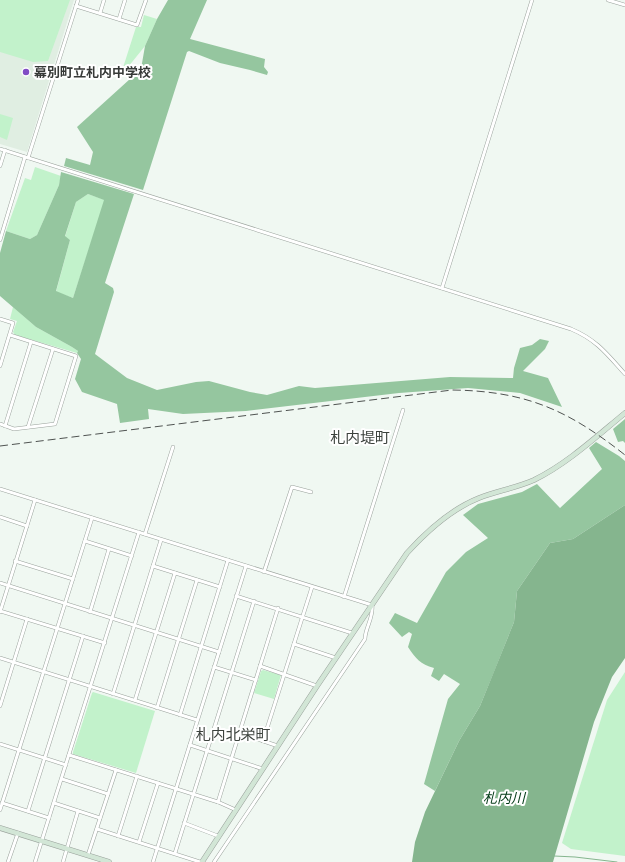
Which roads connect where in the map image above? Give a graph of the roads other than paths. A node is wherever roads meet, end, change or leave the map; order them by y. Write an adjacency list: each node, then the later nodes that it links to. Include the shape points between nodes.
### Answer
1 (78, 0): 8 (street)
2 (104, 0): 9 (street)
3 (125, 0): 10 (street)
4 (146, 0): 10 (street, via 137,25)
5 (532, 0): 16 (street)
6 (608, 0): 7 (street)
7 (625, 5)
8 (76, 6): 9 (street); 13 (street)
9 (100, 13): 10 (street)
10 (119, 19)
11 (0, 149): 12 (street)
12 (5, 150): 13 (street); 14 (street)
13 (27, 158): 15 (street); 16 (street)
14 (0, 166)
15 (0, 240)
16 (442, 288): 22 (street, via 584,334 601,347)
17 (0, 319): 18 (street, via 14,323)
18 (10, 335): 19 (street); 21 (street)
19 (31, 342): 20 (street); 26 (street)
20 (53, 349): 27 (street); 27 (street, via 76,356 55,424)
21 (0, 366)
22 (625, 374)
23 (403, 410): 54 (street)
24 (625, 413): 57 (street, via 558,466 534,480 471,502 437,524 406,553)
25 (0, 424): 26 (street)
26 (5, 426): 27 (street, via 14,429)
27 (28, 427)
28 (173, 448): 36 (street)
29 (0, 489): 31 (street)
30 (311, 492): 45 (street, via 292,487)
31 (35, 500): 33 (street); 34 (street)
32 (0, 518): 34 (street)
33 (92, 518): 35 (street); 38 (street)
34 (26, 526): 42 (street)
35 (138, 532): 36 (street); 40 (street)
36 (145, 534): 37 (street)
37 (161, 540): 41 (street); 43 (street)
38 (84, 541): 39 (street); 47 (street)
39 (110, 549): 40 (street); 60 (street)
40 (132, 556): 62 (street)
41 (228, 560): 44 (street); 51 (street)
42 (16, 561): 47 (street); 50 (street)
43 (153, 566): 46 (street); 64 (street)
44 (246, 566): 45 (street); 53 (street)
45 (264, 572): 52 (street)
46 (175, 573): 48 (street); 66 (street)
47 (73, 579): 56 (street)
48 (197, 580): 51 (street); 69 (street)
49 (0, 583): 50 (street)
50 (8, 586): 56 (street); 59 (street)
51 (220, 587): 72 (street)
52 (312, 587): 54 (street); 61 (street)
53 (236, 596): 55 (street); 73 (street)
54 (344, 597): 57 (street)
55 (254, 601): 58 (street); 80 (street)
56 (65, 604): 60 (street); 65 (street)
57 (372, 605): 67 (street); 138 (street, via 365,639)
58 (278, 608): 61 (street); 77 (street)
59 (0, 611): 63 (street)
60 (90, 612): 62 (street)
61 (303, 616): 67 (street); 71 (street)
62 (112, 618): 64 (street); 70 (street)
63 (27, 619): 65 (street); 76 (street)
64 (134, 625): 66 (street); 86 (street)
65 (57, 629): 68 (street); 79 (street)
66 (157, 632): 69 (street); 87 (street)
67 (352, 633): 75 (street)
68 (83, 636): 70 (street); 82 (street)
69 (179, 639): 72 (street); 89 (street)
70 (104, 643): 84 (street)
71 (294, 644): 75 (street); 81 (street)
72 (201, 646): 73 (street); 90 (street)
73 (219, 652): 78 (street)
74 (0, 658): 76 (street)
75 (336, 658): 85 (street)
76 (14, 662): 79 (street); 88 (street)
77 (260, 666): 81 (street); 83 (street)
78 (214, 667): 80 (street); 91 (street)
79 (44, 672): 82 (street); 98 (street)
80 (231, 672): 83 (street); 97 (street)
81 (284, 674): 85 (street); 93 (street)
82 (69, 680): 84 (street); 100 (street)
83 (256, 680): 92 (street)
84 (90, 686): 86 (street); 99 (street)
85 (316, 686): 96 (street)
86 (113, 694): 87 (street)
87 (135, 700): 89 (street)
88 (0, 706)
89 (157, 708): 90 (street)
90 (180, 715): 91 (street)
91 (197, 720): 95 (street)
92 (239, 733): 93 (street); 101 (street)
93 (263, 741): 96 (street)
94 (0, 744): 98 (street)
95 (190, 744): 97 (street); 108 (street)
96 (278, 746): 103 (street)
97 (207, 750): 101 (street); 110 (street)
98 (19, 751): 100 (street); 112 (street)
99 (69, 755): 102 (street); 104 (street)
100 (44, 758): 102 (street); 116 (street)
101 (232, 758): 103 (street); 111 (street)
102 (66, 765): 106 (street)
103 (263, 769): 115 (street)
104 (116, 770): 105 (street); 109 (street)
105 (137, 776): 107 (street); 124 (street)
106 (62, 779): 109 (street); 113 (street)
107 (158, 783): 108 (street); 127 (street)
108 (176, 788): 110 (street); 128 (street)
109 (108, 794): 119 (street)
110 (193, 794): 111 (street); 120 (street)
111 (218, 802): 115 (street)
112 (2, 803): 114 (street); 116 (street)
113 (54, 803): 117 (street); 118 (street)
114 (0, 810)
115 (236, 810): 125 (street)
116 (28, 811): 118 (street)
117 (78, 811): 119 (street); 129 (street)
118 (49, 818): 126 (street)
119 (100, 818): 122 (street)
120 (184, 823): 125 (street); 130 (street)
121 (0, 828): 123 (street)
122 (97, 829): 124 (street); 131 (street)
123 (18, 834): 126 (street); 132 (street)
124 (118, 836): 127 (street)
125 (218, 836): 137 (street)
126 (42, 841): 129 (street); 133 (street)
127 (139, 842): 128 (street)
128 (157, 848): 130 (street); 136 (street)
129 (67, 849): 131 (street); 134 (street)
130 (175, 853): 137 (street)
131 (88, 856): 135 (street)
132 (8, 862)
133 (35, 862)
134 (62, 862)
135 (109, 862)
136 (152, 862)
137 (201, 862)
138 (214, 862)

